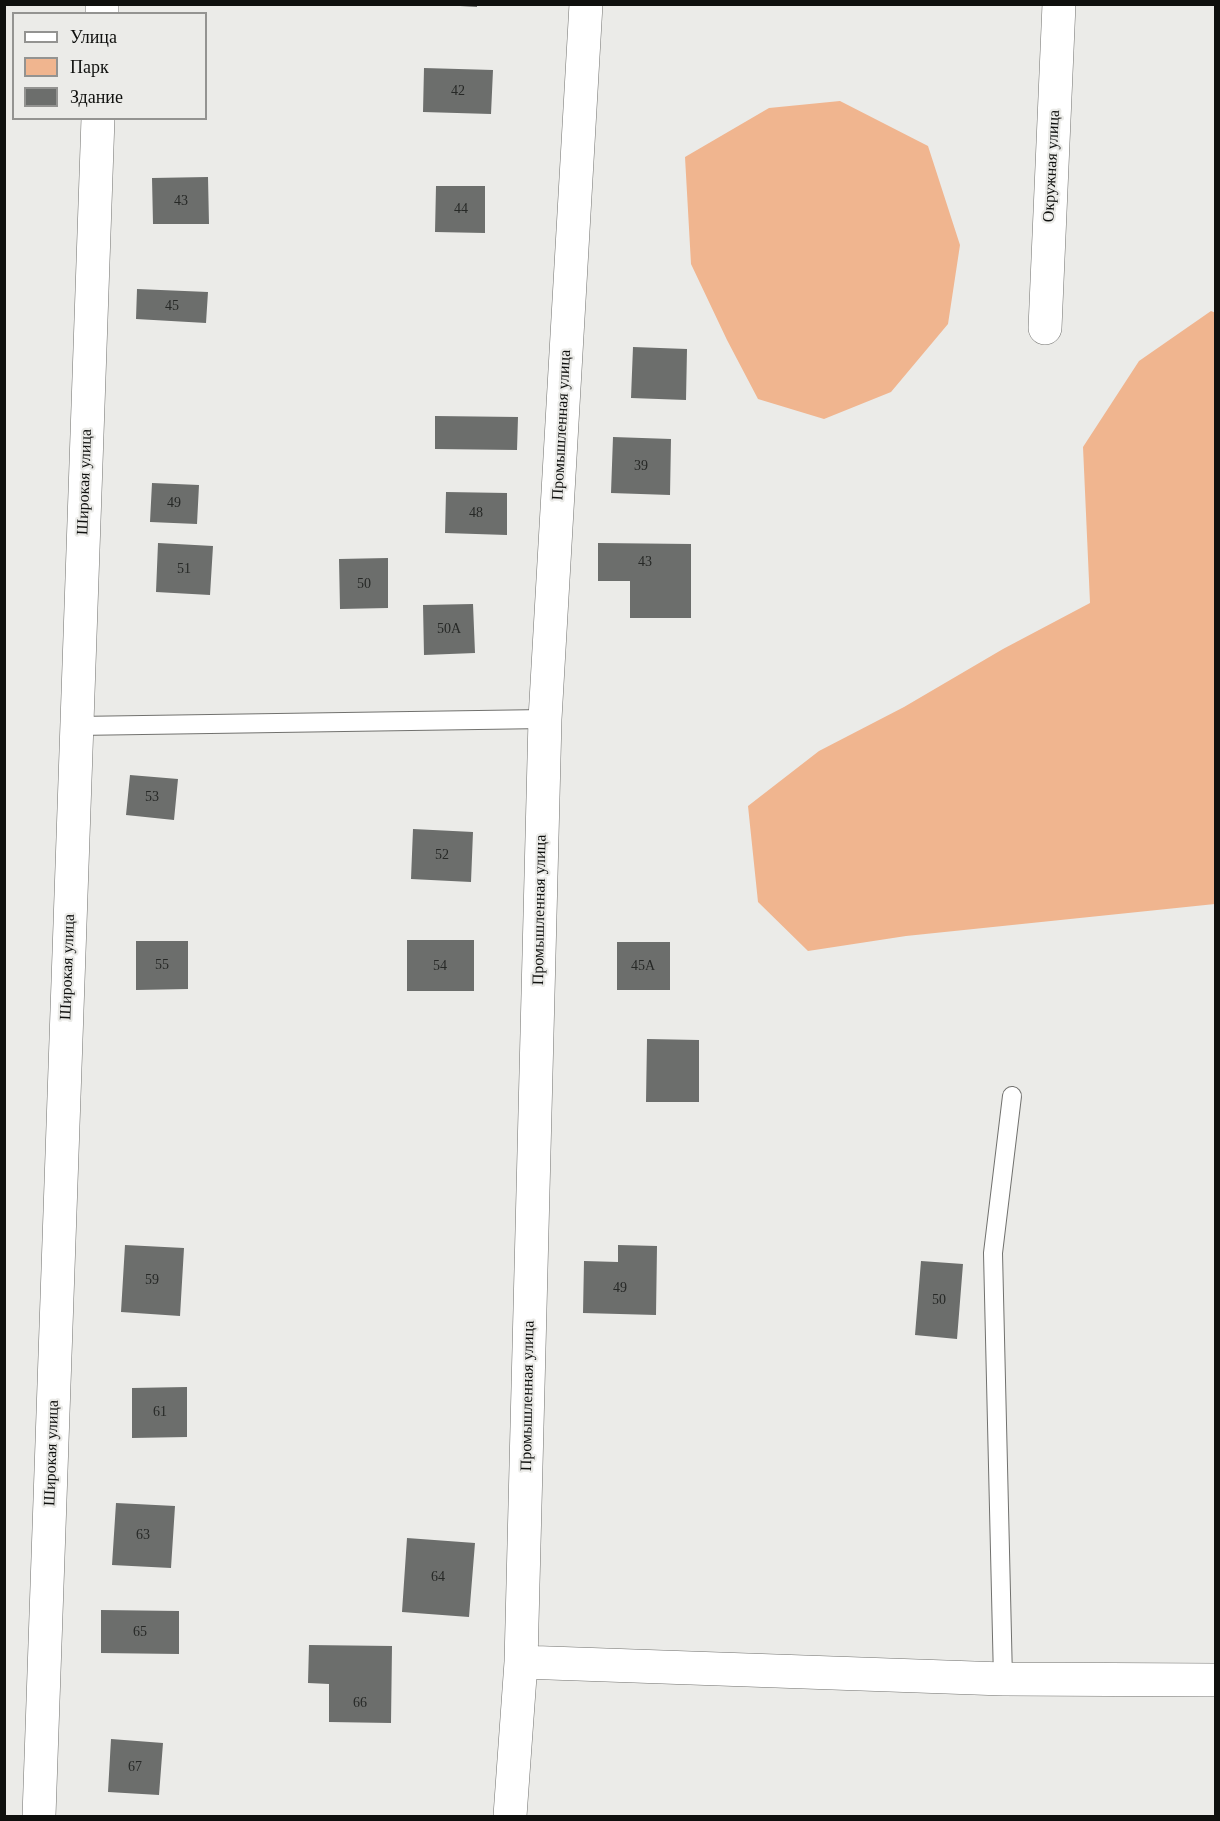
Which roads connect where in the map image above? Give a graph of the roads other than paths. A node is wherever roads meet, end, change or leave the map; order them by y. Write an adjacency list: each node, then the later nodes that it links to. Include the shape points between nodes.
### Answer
1 (586, 4): 5 (street, Промышленная улица)
2 (1059, 4): 4 (street, Окружная улица)
3 (98, 120): 6 (street, Широкая улица)
4 (1045, 328)
5 (545, 719): 6 (lane); 8 (street, Промышленная улица)
6 (76, 726): 11 (street, Широкая улица)
7 (1012, 1096): 9 (lane, via 993,1254)
8 (521, 1662): 9 (street); 12 (street, Промышленная улица)
9 (1003, 1679): 10 (street)
10 (1215, 1680)
11 (39, 1816)
12 (510, 1816)

